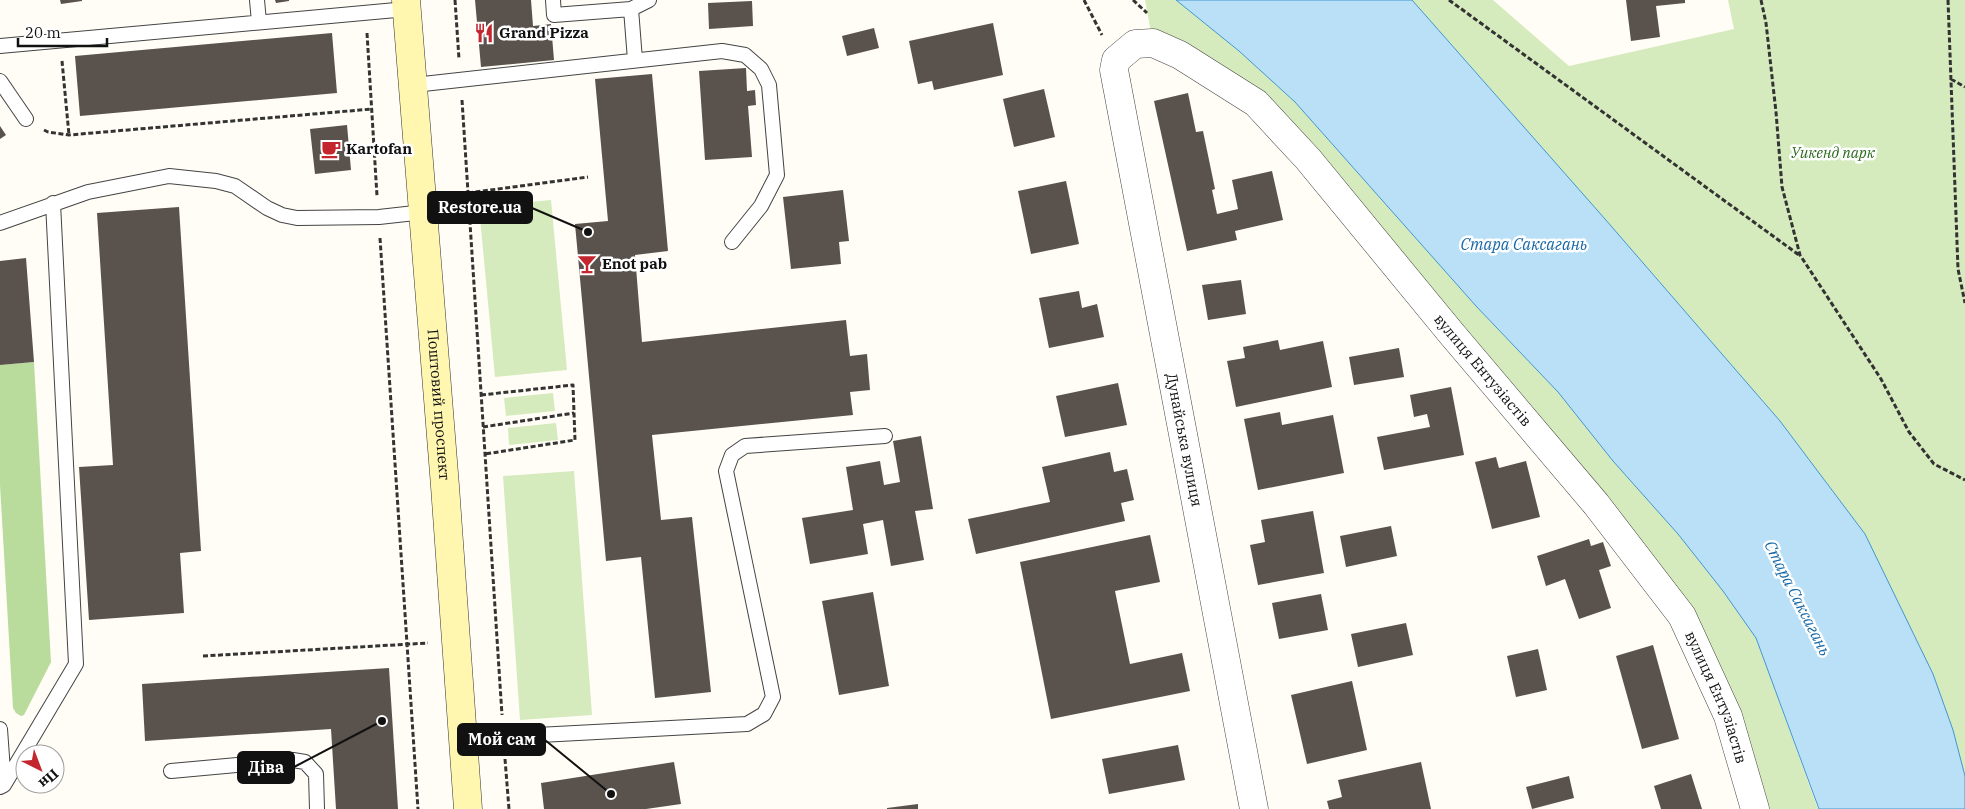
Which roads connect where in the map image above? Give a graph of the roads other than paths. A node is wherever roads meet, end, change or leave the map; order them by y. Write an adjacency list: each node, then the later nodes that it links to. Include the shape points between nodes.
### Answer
1 (257, 0): 6 (lane)
2 (553, 0): 5 (lane, via 554,15)
3 (649, 0): 5 (lane)
4 (407, 4): 6 (lane, via 366,12); 11 (street, Поштовий проспект)
5 (631, 9): 8 (lane)
6 (259, 22): 7 (lane)
7 (0, 46)
8 (635, 60): 11 (lane); 16 (lane, via 722,51 745,55 761,69 769,85 777,175 761,206)
9 (1115, 65): 24 (street, Дунайська вулиця); 25 (street, вулиця Ентузіастів, via 1136,44 1152,43 1180,55 1256,103 1308,159 1584,490 1682,616 1728,716)
10 (0, 81): 12 (lane)
11 (414, 85): 14 (street, Поштовий проспект)
12 (26, 119)
13 (53, 203): 14 (lane, via 88,192 169,176 235,186 267,208 297,218 378,218); 15 (lane); 21 (lane, via 76,664)
14 (424, 212): 19 (street, Поштовий проспект)
15 (0, 223)
16 (732, 242)
17 (885, 436): 19 (lane, via 745,446 732,455 726,471 773,697 764,714 747,724)
18 (0, 729): 21 (lane)
19 (463, 739): 23 (street, Поштовий проспект)
20 (171, 770): 22 (lane, via 293,760 306,762 316,774)
21 (2, 786)
22 (317, 809)
23 (468, 809)
24 (1254, 809)
25 (1755, 809)

